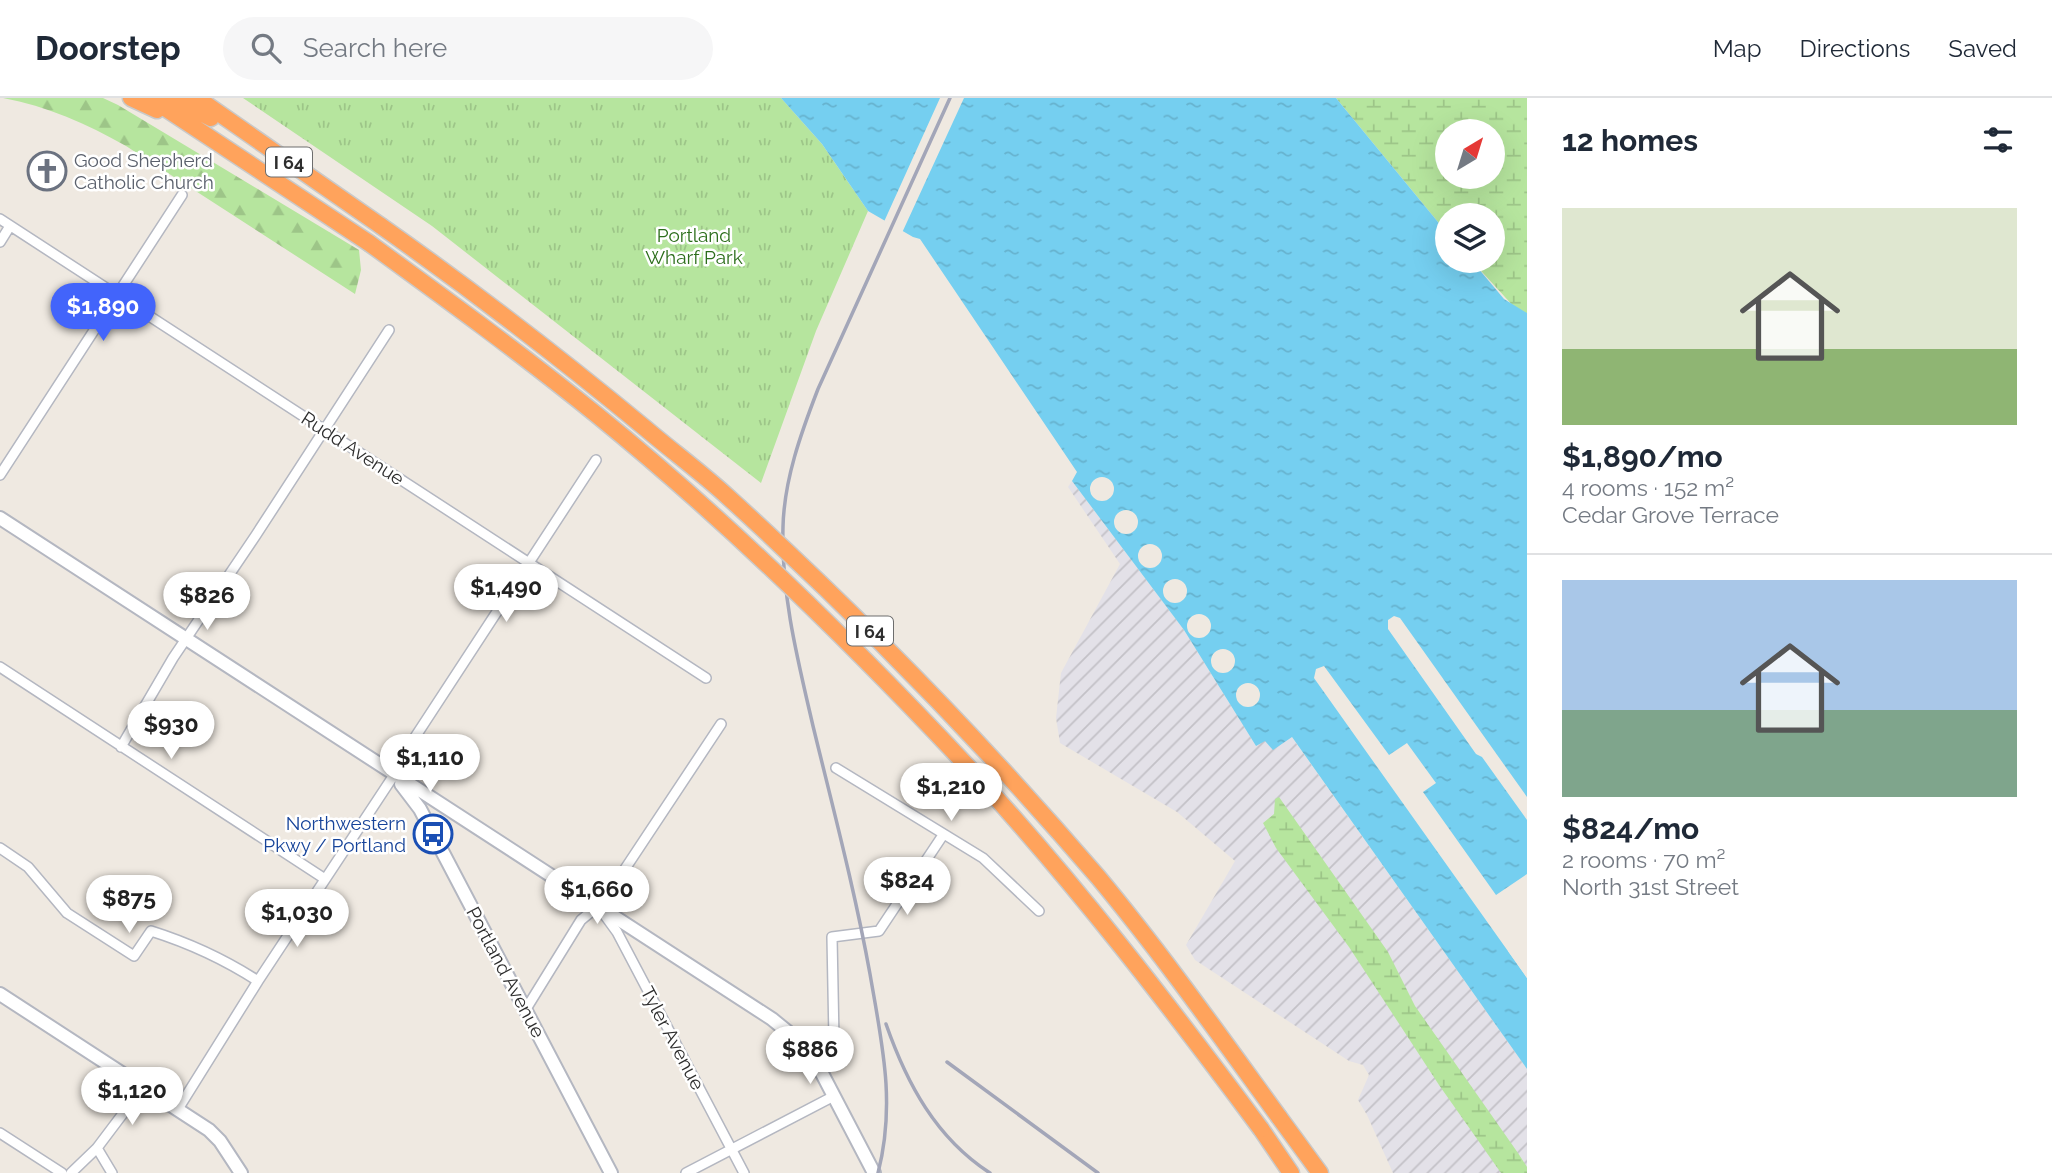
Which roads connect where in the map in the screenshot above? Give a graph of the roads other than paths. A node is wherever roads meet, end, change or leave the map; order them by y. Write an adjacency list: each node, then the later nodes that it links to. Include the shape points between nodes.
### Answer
1 (131, 98): 5 (highway)
2 (150, 98): 5 (highway, I 64)
3 (171, 98): 6 (highway)
4 (197, 98): 6 (highway, I 64)
5 (189, 125): 48 (highway, I 64, bridge, via 369,243 597,416 847,642 970,769 1074,888 1148,979)
6 (270, 148): 49 (highway, I 64, bridge, via 541,344 716,487 878,639 999,765 1098,878)
7 (182, 194): 11 (street)
8 (0, 219): 9 (street, Rudd Avenue)
9 (10, 226): 10 (street); 11 (street, Rudd Avenue)
10 (0, 242)
11 (117, 295): 13 (street, Rudd Avenue); 15 (street)
12 (388, 330): 13 (street)
13 (324, 430): 17 (street, Rudd Avenue); 18 (street)
14 (596, 460): 17 (street)
15 (0, 475)
16 (0, 518): 18 (street)
17 (529, 563): 20 (street, Rudd Avenue); 24 (street)
18 (186, 639): 22 (street); 24 (street)
19 (0, 667): 22 (street)
20 (706, 678)
21 (721, 724): 28 (street)
22 (121, 747): 27 (street)
23 (836, 768): 25 (street)
24 (394, 775): 27 (street); 28 (street); 32 (street, Portland Avenue, via 420,809)
25 (943, 835): 29 (street, via 983,858); 33 (street, via 879,931 832,937 834,1040)
26 (0, 848): 30 (street, via 28,867 67,913 134,956 151,931 233,965)
27 (325, 879): 30 (street)
28 (598, 906): 32 (street, via 581,920); 33 (street, via 772,1019); 39 (street, Tyler Avenue, via 617,932)
29 (1039, 911)
30 (258, 981): 36 (street)
31 (0, 994): 34 (street)
32 (526, 1009): 40 (street, Portland Avenue)
33 (815, 1060): 35 (street)
34 (143, 1087): 36 (street); 38 (street)
35 (834, 1097): 39 (street); 47 (street)
36 (178, 1109): 44 (street, via 220,1141)
37 (0, 1133): 41 (street)
38 (97, 1148): 42 (street); 43 (street)
39 (732, 1149): 45 (street); 46 (street, Tyler Avenue)
40 (608, 1172)
41 (62, 1173)
42 (71, 1173)
43 (112, 1173)
44 (241, 1173)
45 (687, 1173)
46 (744, 1173)
47 (874, 1173)
48 (1291, 1173)
49 (1320, 1173)

